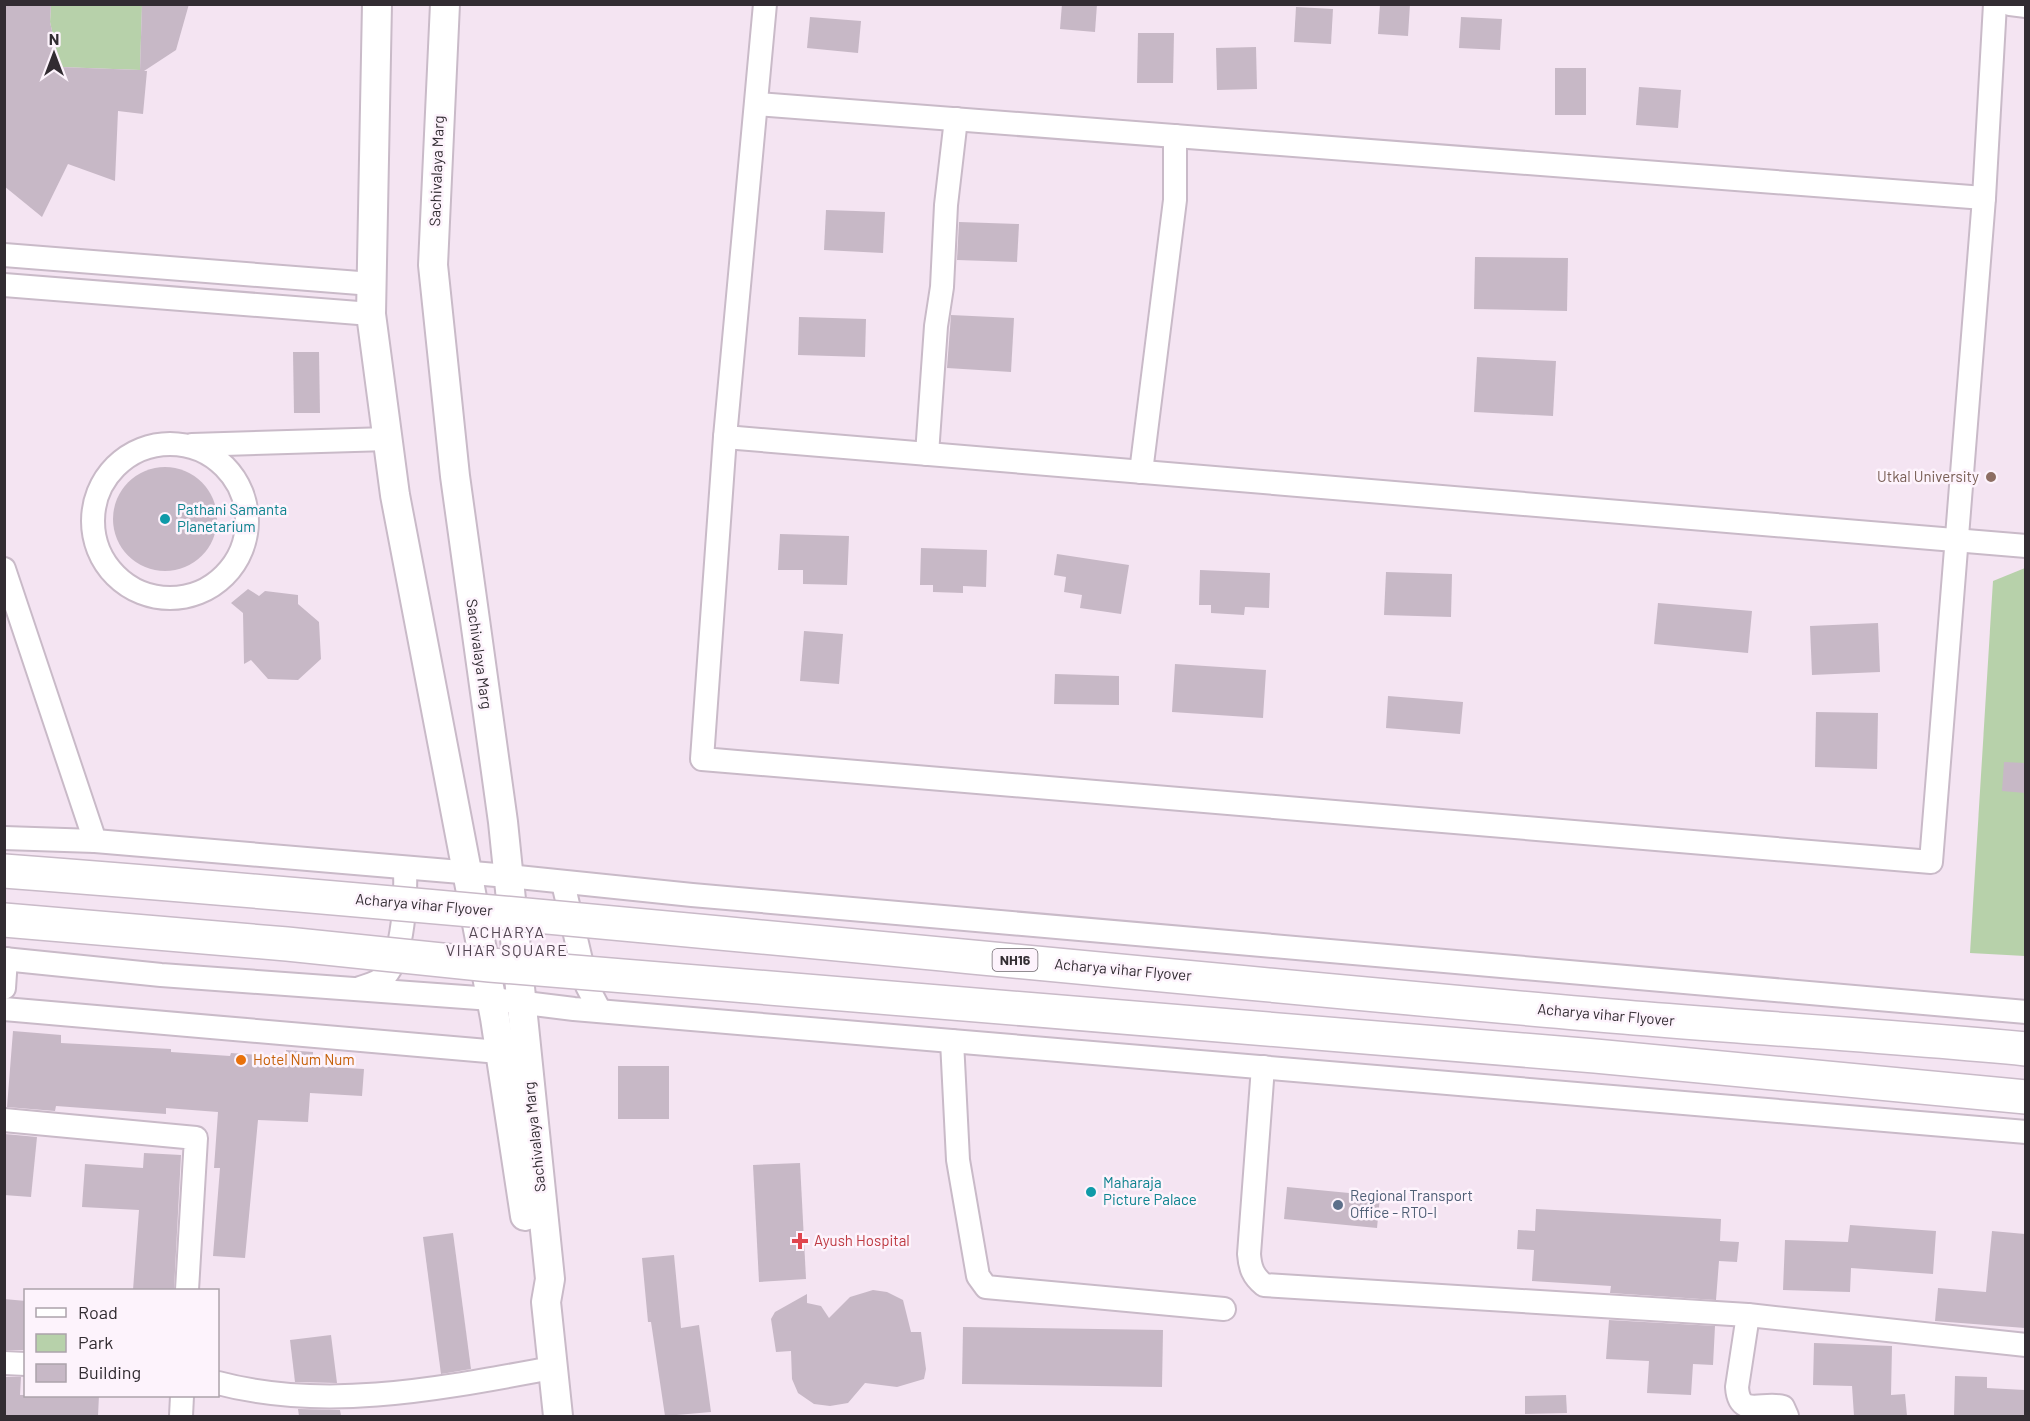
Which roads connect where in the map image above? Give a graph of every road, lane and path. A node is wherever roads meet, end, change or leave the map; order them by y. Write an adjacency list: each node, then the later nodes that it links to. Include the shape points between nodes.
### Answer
1 (377, 4): 12 (main road, Sachivalaya Marg)
2 (445, 4): 28 (main road, Sachivalaya Marg, via 433,265 455,476)
3 (765, 4): 7 (street)
4 (1995, 4): 10 (street)
5 (2010, 4): 6 (street)
6 (2025, 6)
7 (757, 104): 8 (street); 15 (street)
8 (956, 119): 9 (street); 18 (street)
9 (1174, 136): 10 (street); 19 (street, via 1175,200)
10 (1984, 198): 20 (street)
11 (4, 255): 12 (street)
12 (372, 284): 14 (main road, Sachivalaya Marg)
13 (4, 285): 14 (street)
14 (371, 314): 16 (main road, Sachivalaya Marg)
15 (725, 437): 18 (street); 20 (street, via 702,759 1560,832 1931,862)
16 (388, 439): 17 (street); 27 (main road, Sachivalaya Marg, via 395,495)
17 (184, 445): 17 (street, via 160,444 136,451 117,465 102,484 93,507 93,531 99,554 113,574 135,590 160,598 187,597 212,587 232,569 244,545 248,519 242,492 228,470 207,453)
18 (927, 454): 19 (street)
19 (1141, 472): 20 (street)
20 (1957, 540): 21 (street)
21 (2025, 546)
22 (4, 569): 24 (street)
23 (4, 838): 24 (street)
24 (95, 841): 25 (street)
25 (405, 868): 27 (street); 33 (street, via 406,897 391,967 379,981)
26 (4, 871): 40 (highway, Acharya vihar Flyover / NH16, bridge, via 655,926 1591,1015)
27 (466, 873): 28 (street); 34 (main road, Sachivalaya Marg)
28 (508, 876): 29 (street); 35 (main road, Sachivalaya Marg)
29 (563, 883): 37 (street, via 587,986); 38 (street)
30 (4, 921): 43 (highway, bridge, via 1595,1056)
31 (5, 959): 32 (street); 33 (street)
32 (4, 988)
33 (357, 989): 34 (street)
34 (492, 999): 35 (street); 41 (main road, Sachivalaya Marg)
35 (522, 1002): 37 (street); 47 (main road, Sachivalaya Marg, via 550,1279)
36 (4, 1009): 41 (street)
37 (600, 1011): 39 (street)
38 (2025, 1012)
39 (952, 1041): 42 (street); 48 (street, via 958,1160 978,1276 986,1287)
40 (2025, 1049)
41 (500, 1052): 47 (main road, Sachivalaya Marg, via 535,1285)
42 (1263, 1067): 45 (street); 49 (street, via 1249,1254 1255,1277 1264,1285)
43 (2025, 1097)
44 (4, 1120): 46 (street, via 196,1138)
45 (2025, 1132)
46 (187, 1289)
47 (546, 1302): 53 (main road, Sachivalaya Marg)
48 (1224, 1308)
49 (1748, 1315): 50 (street); 58 (street, via 1737,1387 1739,1398 1750,1407 1783,1407)
50 (2025, 1345)
51 (4, 1363): 52 (street)
52 (24, 1364)
53 (552, 1368): 54 (street, via 444,1387 324,1397 269,1395); 57 (main road, Sachivalaya Marg)
54 (219, 1383)
55 (182, 1397): 56 (street)
56 (181, 1416)
57 (558, 1416)
58 (1787, 1416)

